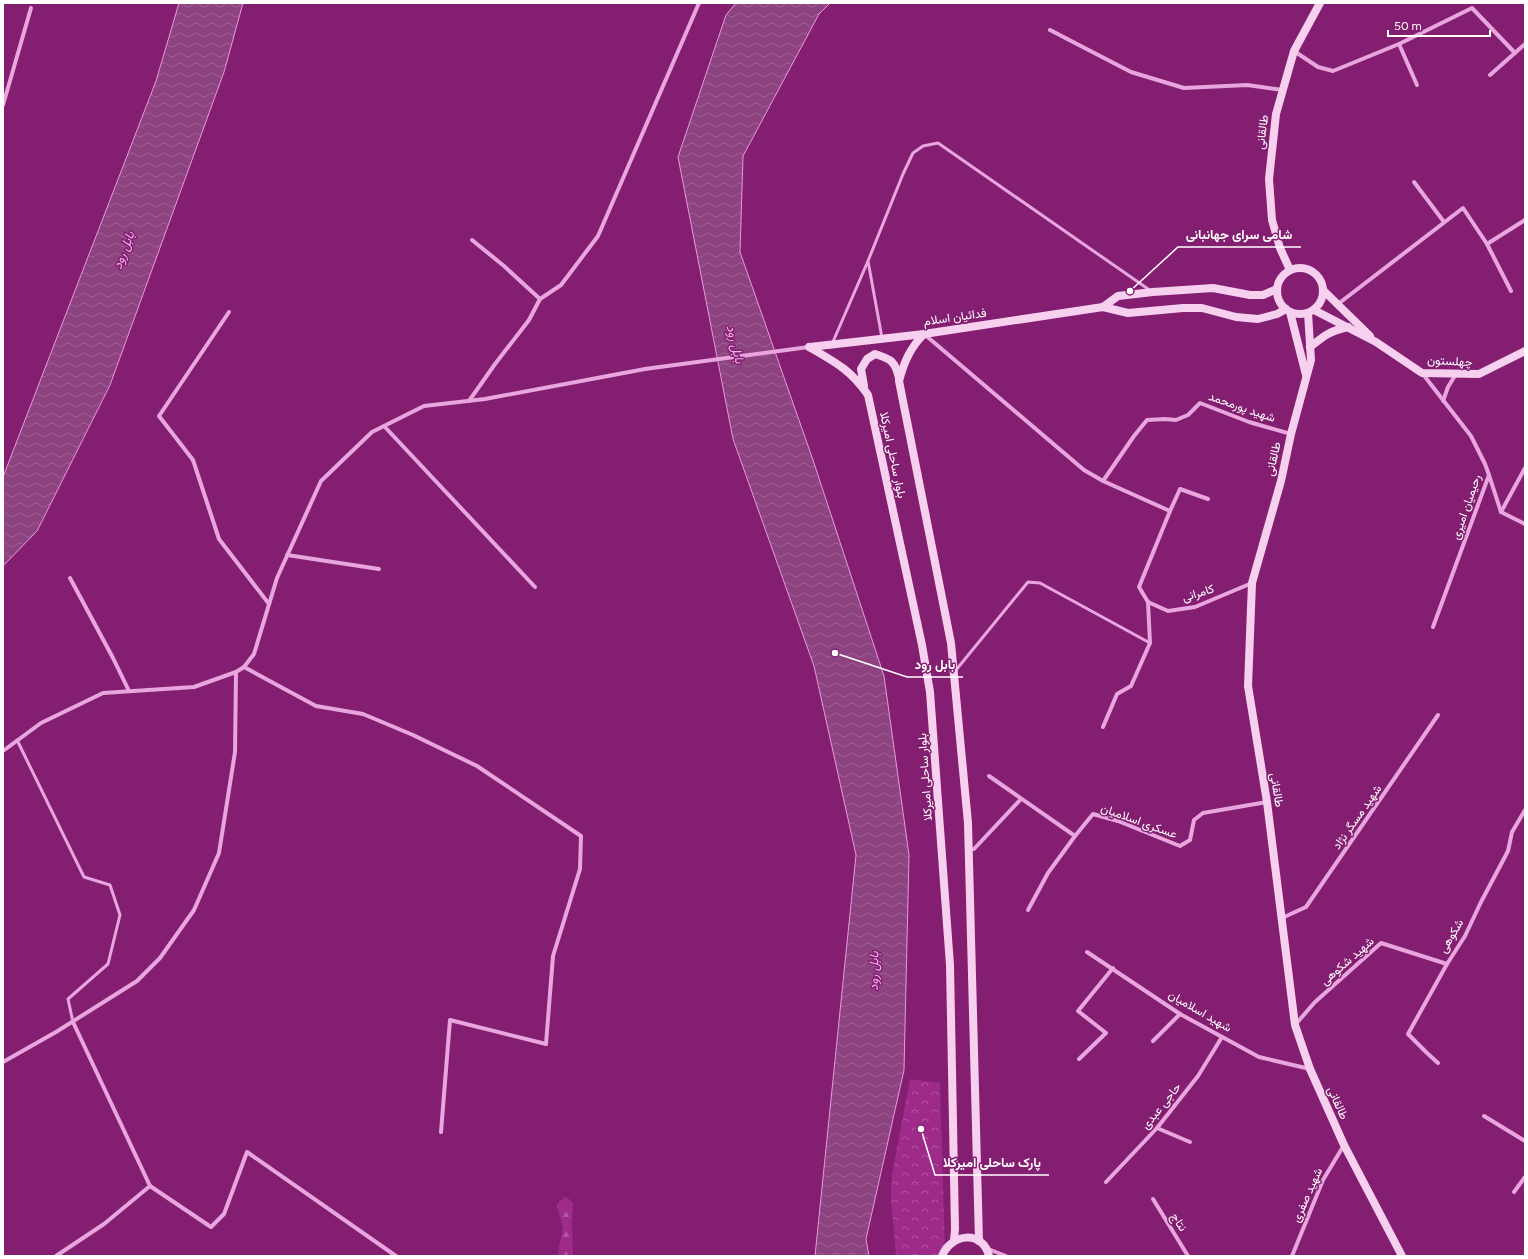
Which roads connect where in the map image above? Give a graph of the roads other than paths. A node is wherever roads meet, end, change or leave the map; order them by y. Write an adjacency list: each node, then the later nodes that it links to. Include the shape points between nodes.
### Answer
1 (699, 3): 24 (street, via 598,236 561,285)
2 (1320, 3): 7 (main road, طالقانی)
3 (31, 8): 12 (street)
4 (1050, 30): 11 (street, via 1131,72 1184,88 1247,85)
5 (1399, 44): 7 (street, via 1333,71 1318,67); 8 (street, via 1472,8); 10 (street)
6 (1525, 44): 8 (street)
7 (1294, 51): 11 (main road, طالقانی)
8 (1515, 53): 9 (street)
9 (1490, 76)
10 (1417, 85)
11 (1282, 90): 19 (main road, طالقانی, via 1276,114 1269,190 1272,220)
12 (3, 105)
13 (1414, 182): 15 (street)
14 (1525, 220): 17 (street)
15 (1444, 222): 17 (street, via 1463,208); 25 (street)
16 (472, 240): 24 (street)
17 (1487, 244): 22 (street)
18 (868, 261): 23 (lane, via 913,153 923,146 938,143); 32 (lane); 34 (lane)
19 (1290, 270): 20 (main road, via 1282,277); 21 (main road, via 1302,268 1313,271 1321,279)
20 (1277, 289): 23 (main road, فدائیان اسلام, via 1263,295 1214,288); 27 (main road, via 1278,298)
21 (1324, 291): 25 (main road, چهلستون); 29 (main road, via 1321,302)
22 (1511, 291)
23 (1153, 292): 26 (main road, فدائیان اسلام, via 1118,296)
24 (540, 299): 43 (street, via 530,320)
25 (1338, 304): 33 (main road, چهلستون)
26 (1103, 307): 27 (main road, فدائیان اسلام, via 1128,314 1202,308 1236,317 1258,319); 31 (main road, فدائیان اسلام)
27 (1288, 311): 29 (main road, via 1299,314); 40 (main road)
28 (229, 312): 60 (street, via 159,416 194,460 219,539)
29 (1311, 312): 30 (main road, چهلستون); 36 (main road, طالقانی)
30 (1348, 327): 33 (main road, چهلستون); 36 (main road, via 1325,334)
31 (924, 334): 32 (main road, فدائیان اسلام); 41 (main road, بلوار ساحلی امیرکلا, via 907,356); 49 (street, via 1084,470)
32 (882, 339): 34 (main road, فدائیان اسلام)
33 (1376, 342): 38 (main road, چهلستون)
34 (832, 345): 35 (main road, فدائیان اسلام)
35 (810, 347): 42 (main road, بلوار ساحلی امیرکلا, via 848,371); 43 (street, via 645,369)
36 (1310, 347): 40 (main road, طالقانی, via 1311,360)
37 (1525, 351): 39 (main road, چهلستون, via 1479,374)
38 (1422, 373): 39 (main road, چهلستون); 44 (street, رحیمیان امیری)
39 (1456, 374): 44 (street, via 1448,387)
40 (1307, 378): 46 (main road, طالقانی)
41 (899, 381): 42 (main road, via 890,358 875,354 867,359 861,369); 65 (main road, بلوار ساحلی امیرکلا, via 951,643)
42 (868, 395): 102 (main road, بلوار ساحلی امیرکلا, via 930,692 950,965)
43 (469, 401): 45 (street, via 424,406)
44 (1444, 401): 48 (street, رحیمیان امیری, via 1471,436)
45 (384, 426): 54 (street, via 372,432 321,481); 58 (street)
46 (1291, 434): 49 (street, شهید پورمحمد, via 1249,422 1200,403 1188,415 1176,420 1148,420); 57 (main road, طالقانی, via 1281,482)
47 (1525, 468): 52 (street)
48 (1489, 475): 52 (street); 61 (street, رحیمیان امیری)
49 (1103, 481): 51 (street)
50 (1208, 499): 51 (street, via 1180,489)
51 (1170, 511): 59 (street, via 1139,587)
52 (1501, 512): 53 (street)
53 (1525, 524)
54 (287, 555): 55 (street); 60 (street)
55 (379, 569)
56 (70, 578): 66 (street)
57 (1252, 583): 59 (street, کامرانی, via 1195,607 1168,611); 73 (main road, طالقانی, via 1248,686)
58 (535, 587)
59 (1148, 602): 62 (street)
60 (269, 604): 63 (street, via 254,654)
61 (1433, 627)
62 (1150, 643): 65 (lane, via 1040,582 1028,582); 68 (street, via 1131,686 1117,694)
63 (244, 667): 64 (street); 93 (street, via 316,706 363,714 477,766 581,836 580,869 553,956 546,1044 450,1020)
64 (236, 672): 66 (street, via 194,687); 83 (street, via 235,752 219,854 194,910 160,958 137,981)
65 (953, 673): 103 (main road, بلوار ساحلی امیرکلا, via 968,823)
66 (129, 691): 69 (street, via 103,693 41,723)
67 (1438, 716): 78 (street, شهید مسگر نژاد, via 1306,907)
68 (1103, 727)
69 (17, 740): 70 (street); 83 (lane, via 84,877 110,885 120,915 108,964 68,999)
70 (3, 751)
71 (989, 776): 72 (street)
72 (1021, 799): 75 (street); 76 (street)
73 (1267, 802): 75 (street, عسکری اسلامیان, via 1203,813 1194,820 1190,840 1180,846 1118,821 1093,814); 78 (main road, طالقانی)
74 (1525, 810): 80 (street, شکوهی, via 1512,832 1508,851 1465,936)
75 (1075, 836): 77 (street, via 1048,873)
76 (974, 849)
77 (1028, 910)
78 (1282, 918): 84 (main road, طالقانی)
79 (1087, 952): 81 (street, شهید اسلامیان)
80 (1447, 964): 84 (street, شهید شکوهی, via 1381,943 1315,1002); 89 (street, شکوهی, via 1408,1034)
81 (1113, 968): 82 (street, شهید اسلامیان); 87 (street, via 1078,1011 1106,1033)
82 (1180, 1014): 85 (street, شهید اسلامیان); 86 (street)
83 (73, 1022): 88 (street); 99 (street)
84 (1295, 1025): 90 (main road, طالقانی)
85 (1222, 1036): 90 (street, شهید اسلامیان, via 1259,1057); 92 (street, حاجی عبدی, via 1198,1076)
86 (1153, 1042)
87 (1079, 1059)
88 (3, 1062)
89 (1438, 1063)
90 (1310, 1069): 96 (main road, طالقانی)
91 (1484, 1116): 94 (street)
92 (1158, 1128): 95 (street); 98 (street, حاجی عبدی)
93 (441, 1132)
94 (1525, 1141)
95 (1190, 1142)
96 (1344, 1145): 110 (street, شهید صفری, via 1323,1180); 111 (main road, طالقانی)
97 (1525, 1177): 100 (street)
98 (1106, 1182)
99 (150, 1186): 105 (street, via 104,1224); 106 (street, via 211,1227 224,1214 247,1152)
100 (1514, 1192)
101 (1153, 1199): 109 (street, نتاج)
102 (954, 1241): 103 (main road, via 964,1237); 107 (main road, via 949,1244)
103 (979, 1241): 104 (main road)
104 (987, 1252): 108 (street)
105 (56, 1256)
106 (396, 1256)
107 (942, 1256)
108 (1006, 1256)
109 (1188, 1256)
110 (1292, 1256)
111 (1402, 1256)

